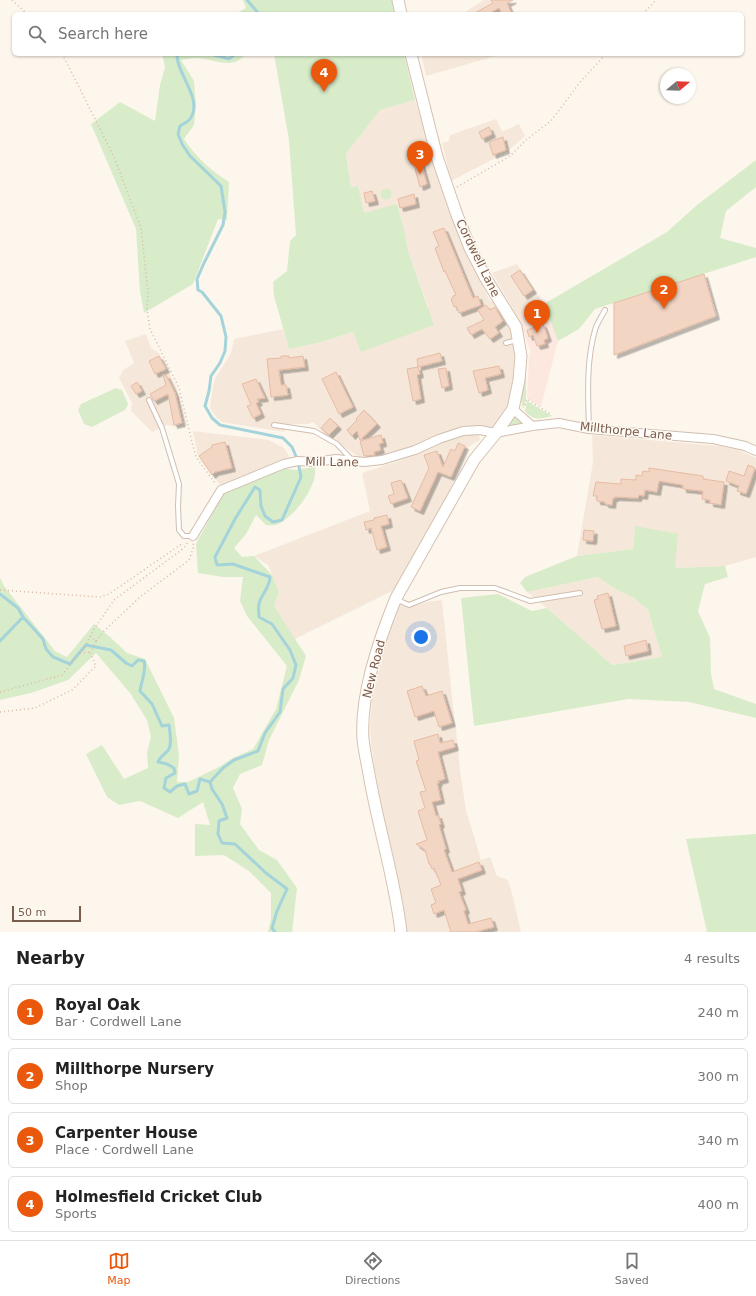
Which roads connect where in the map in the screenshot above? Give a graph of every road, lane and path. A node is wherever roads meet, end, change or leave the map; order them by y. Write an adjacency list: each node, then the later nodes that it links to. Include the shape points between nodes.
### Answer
1 (12, 0): 4 (path)
2 (398, 0): 5 (main road)
3 (656, 0): 6 (path)
4 (25, 12)
5 (401, 12)
6 (645, 12)
7 (63, 56): 23 (path, via 115,159 141,228 150,329 179,388 196,457)
8 (412, 56): 10 (main road, Cordwell Lane)
9 (604, 56): 10 (path, via 581,81 551,121 510,156)
10 (448, 192): 12 (main road, Cordwell Lane, via 470,248 516,327)
11 (605, 310): 19 (lane, via 595,328 589,360)
12 (519, 339): 13 (lane); 15 (main road, Cordwell Lane, via 521,356)
13 (506, 343)
14 (148, 400): 24 (lane, via 162,428 179,484 179,530 184,536)
15 (517, 413): 16 (path, via 527,399); 18 (street); 20 (main road, Cordwell Lane)
16 (559, 423): 18 (street, Millthorpe Lane); 19 (street, Millthorpe Lane)
17 (274, 425): 22 (lane, via 314,431 337,444)
18 (532, 426): 20 (street, Millthorpe Lane)
19 (589, 429): 21 (street, Millthorpe Lane, via 713,439 746,446)
20 (496, 433): 22 (street, Mill Lane, via 480,430 463,431 382,460); 27 (main road, New Road, via 474,460)
21 (756, 451)
22 (354, 461): 23 (street, Mill Lane, via 336,459 284,464)
23 (222, 490): 24 (street)
24 (193, 536): 25 (path, via 109,594 100,597); 28 (path, via 184,548 114,600); 29 (path, via 194,546 189,560 140,597)
25 (1, 590)
26 (580, 593): 27 (lane, via 530,601 495,588 460,588 409,604)
27 (396, 598): 34 (main road, New Road, via 375,658 364,706 363,738)
28 (90, 636): 29 (path); 31 (path)
29 (96, 641): 30 (path)
30 (90, 652): 31 (path); 33 (path, via 96,666 72,690 35,708)
31 (80, 653): 32 (path, via 62,675)
32 (0, 692)
33 (0, 712)
34 (401, 932)

